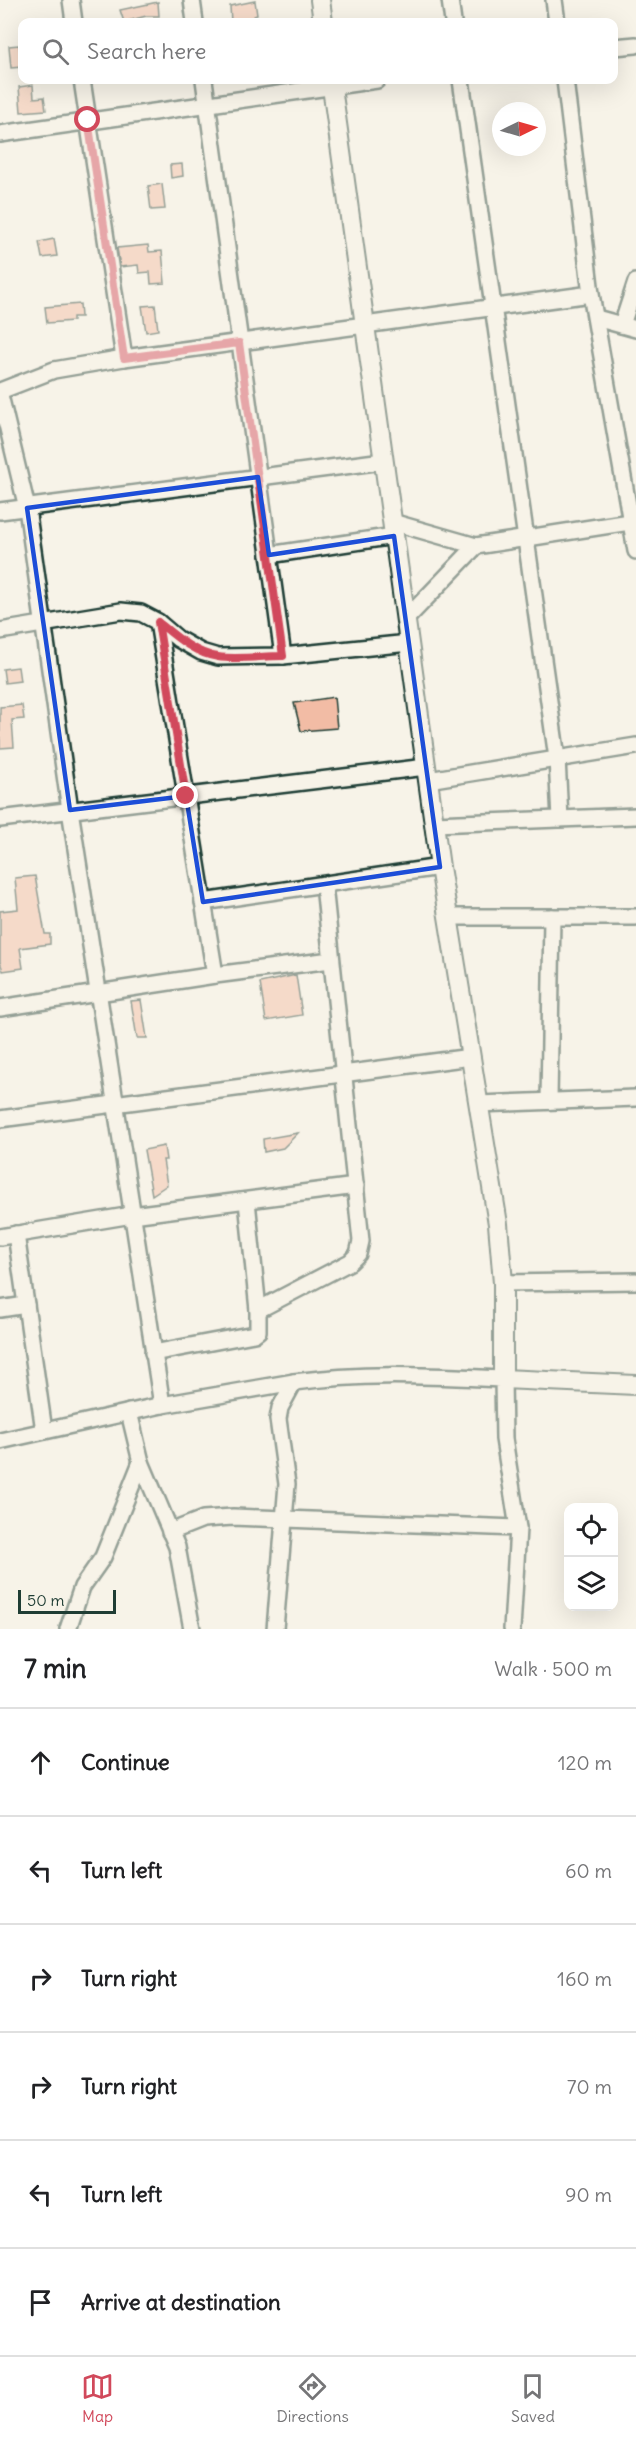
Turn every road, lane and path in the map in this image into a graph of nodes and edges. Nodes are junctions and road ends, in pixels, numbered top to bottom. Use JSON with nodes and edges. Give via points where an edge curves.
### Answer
{"nodes":[{"id":1,"x":71,"y":0,"type":"edge"},
{"id":2,"x":192,"y":0,"type":"edge"},
{"id":3,"x":320,"y":0,"type":"edge"},
{"id":4,"x":450,"y":0,"type":"edge"},
{"id":5,"x":554,"y":0,"type":"edge"},
{"id":6,"x":73,"y":18,"type":"edge"},
{"id":7,"x":194,"y":18,"type":"edge"},
{"id":8,"x":322,"y":18,"type":"edge"},
{"id":9,"x":452,"y":18,"type":"edge"},
{"id":10,"x":556,"y":18,"type":"edge"},
{"id":11,"x":636,"y":45,"type":"edge"},
{"id":12,"x":618,"y":47,"type":"edge"},
{"id":13,"x":83,"y":84,"type":"edge"},
{"id":14,"x":205,"y":84,"type":"edge"},
{"id":15,"x":325,"y":84,"type":"edge"},
{"id":16,"x":331,"y":84,"type":"edge"},
{"id":17,"x":462,"y":84,"type":"edge"},
{"id":18,"x":565,"y":84,"type":"edge"},
{"id":19,"x":208,"y":105,"type":"junction"},
{"id":20,"x":88,"y":120,"type":"junction"},
{"id":21,"x":0,"y":134,"type":"edge"},
{"id":22,"x":636,"y":282,"type":"edge"},
{"id":23,"x":591,"y":294,"type":"junction"},
{"id":24,"x":492,"y":307,"type":"junction"},
{"id":25,"x":596,"y":318,"type":"junction"},
{"id":26,"x":364,"y":325,"type":"junction"},
{"id":27,"x":629,"y":327,"type":"edge"},
{"id":28,"x":239,"y":343,"type":"junction"},
{"id":29,"x":124,"y":358,"type":"junction"},
{"id":30,"x":0,"y":393,"type":"edge"},
{"id":31,"x":383,"y":461,"type":"junction"},
{"id":32,"x":258,"y":477,"type":"junction"},
{"id":33,"x":27,"y":508,"type":"junction"},
{"id":34,"x":0,"y":511,"type":"edge"},
{"id":35,"x":634,"y":522,"type":"edge"},
{"id":36,"x":393,"y":529,"type":"junction"},
{"id":37,"x":526,"y":538,"type":"junction"},
{"id":38,"x":476,"y":546,"type":"junction"},
{"id":39,"x":636,"y":551,"type":"edge"},
{"id":40,"x":269,"y":555,"type":"junction"},
{"id":41,"x":406,"y":619,"type":"junction"},
{"id":42,"x":158,"y":622,"type":"junction"},
{"id":43,"x":42,"y":626,"type":"junction"},
{"id":44,"x":0,"y":631,"type":"edge"},
{"id":45,"x":409,"y":643,"type":"junction"},
{"id":46,"x":283,"y":656,"type":"junction"},
{"id":47,"x":636,"y":746,"type":"edge"},
{"id":48,"x":557,"y":758,"type":"junction"},
{"id":49,"x":427,"y":773,"type":"junction"},
{"id":50,"x":186,"y":796,"type":"junction"},
{"id":51,"x":70,"y":810,"type":"junction"},
{"id":52,"x":636,"y":816,"type":"edge"},
{"id":53,"x":0,"y":819,"type":"edge"},
{"id":54,"x":560,"y":819,"type":"junction"},
{"id":55,"x":434,"y":824,"type":"junction"},
{"id":56,"x":440,"y":867,"type":"junction"},
{"id":57,"x":324,"y":885,"type":"junction"},
{"id":58,"x":203,"y":902,"type":"junction"},
{"id":59,"x":636,"y":916,"type":"edge"},
{"id":60,"x":448,"y":917,"type":"junction"},
{"id":61,"x":552,"y":917,"type":"junction"},
{"id":62,"x":331,"y":960,"type":"junction"},
{"id":63,"x":215,"y":975,"type":"junction"},
{"id":64,"x":98,"y":994,"type":"junction"},
{"id":65,"x":0,"y":1008,"type":"edge"},
{"id":66,"x":471,"y":1057,"type":"junction"},
{"id":67,"x":342,"y":1073,"type":"junction"},
{"id":68,"x":636,"y":1098,"type":"edge"},
{"id":69,"x":549,"y":1101,"type":"junction"},
{"id":70,"x":114,"y":1102,"type":"junction"},
{"id":71,"x":478,"y":1104,"type":"junction"},
{"id":72,"x":0,"y":1119,"type":"edge"},
{"id":73,"x":356,"y":1186,"type":"junction"},
{"id":74,"x":247,"y":1201,"type":"junction"},
{"id":75,"x":132,"y":1215,"type":"junction"},
{"id":76,"x":16,"y":1234,"type":"junction"},
{"id":77,"x":0,"y":1237,"type":"edge"},
{"id":78,"x":636,"y":1281,"type":"edge"},
{"id":79,"x":503,"y":1283,"type":"junction"},
{"id":80,"x":26,"y":1305,"type":"junction"},
{"id":81,"x":0,"y":1309,"type":"edge"},
{"id":82,"x":258,"y":1310,"type":"junction"},
{"id":83,"x":153,"y":1353,"type":"junction"},
{"id":84,"x":503,"y":1379,"type":"junction"},
{"id":85,"x":294,"y":1382,"type":"junction"},
{"id":86,"x":636,"y":1385,"type":"edge"},
{"id":87,"x":162,"y":1405,"type":"junction"},
{"id":88,"x":129,"y":1412,"type":"junction"},
{"id":89,"x":44,"y":1431,"type":"junction"},
{"id":90,"x":0,"y":1441,"type":"edge"},
{"id":91,"x":141,"y":1462,"type":"junction"},
{"id":92,"x":285,"y":1520,"type":"junction"},
{"id":93,"x":518,"y":1528,"type":"junction"},
{"id":94,"x":170,"y":1532,"type":"junction"},
{"id":95,"x":68,"y":1629,"type":"edge"},
{"id":96,"x":192,"y":1629,"type":"edge"},
{"id":97,"x":276,"y":1629,"type":"edge"},
{"id":98,"x":512,"y":1629,"type":"edge"}],
"edges":[{"from":1,"to":6,"type":"street"},
{"from":2,"to":7,"type":"street"},
{"from":3,"to":8,"type":"street"},
{"from":4,"to":9,"type":"street"},
{"from":5,"to":10,"type":"street"},
{"from":11,"to":12,"type":"street"},
{"from":13,"to":20,"type":"street"},
{"from":14,"to":19,"type":"street"},
{"from":15,"to":19,"type":"street"},
{"from":16,"to":26,"type":"street"},
{"from":17,"to":24,"type":"street"},
{"from":18,"to":23,"type":"street"},
{"from":19,"to":20,"type":"street"},
{"from":19,"to":28,"type":"street"},
{"from":20,"to":21,"type":"street"},
{"from":20,"to":29,"type":"street"},
{"from":22,"to":27,"type":"street"},
{"from":23,"to":24,"type":"street"},
{"from":23,"to":25,"type":"street"},
{"from":24,"to":26,"type":"street"},
{"from":24,"to":37,"type":"street"},
{"from":25,"to":27,"type":"street"},
{"from":25,"to":35,"type":"street"},
{"from":26,"to":28,"type":"street"},
{"from":26,"to":31,"type":"street"},
{"from":28,"to":29,"type":"street"},
{"from":28,"to":32,"type":"street"},
{"from":29,"to":30,"type":"street","via":[[54,370]]},
{"from":30,"to":33,"type":"street"},
{"from":31,"to":32,"type":"street"},
{"from":31,"to":36,"type":"street"},
{"from":32,"to":33,"type":"street"},
{"from":32,"to":40,"type":"street"},
{"from":33,"to":34,"type":"street"},
{"from":33,"to":43,"type":"street"},
{"from":35,"to":37,"type":"street"},
{"from":35,"to":39,"type":"street"},
{"from":36,"to":38,"type":"street"},
{"from":36,"to":40,"type":"street"},
{"from":36,"to":41,"type":"street"},
{"from":37,"to":38,"type":"street"},
{"from":37,"to":48,"type":"street"},
{"from":38,"to":41,"type":"street"},
{"from":40,"to":46,"type":"street"},
{"from":41,"to":45,"type":"street"},
{"from":42,"to":43,"type":"street","via":[[141,613],[121,611]]},
{"from":42,"to":46,"type":"street","via":[[178,639],[218,657]]},
{"from":42,"to":50,"type":"street"},
{"from":43,"to":44,"type":"street"},
{"from":43,"to":51,"type":"street"},
{"from":45,"to":46,"type":"street"},
{"from":45,"to":49,"type":"street"},
{"from":47,"to":48,"type":"street"},
{"from":48,"to":49,"type":"street"},
{"from":48,"to":54,"type":"street"},
{"from":49,"to":50,"type":"street"},
{"from":49,"to":55,"type":"street"},
{"from":50,"to":51,"type":"street"},
{"from":50,"to":58,"type":"street"},
{"from":51,"to":53,"type":"street"},
{"from":51,"to":64,"type":"street"},
{"from":52,"to":54,"type":"street"},
{"from":54,"to":55,"type":"street"},
{"from":55,"to":56,"type":"street"},
{"from":56,"to":57,"type":"street"},
{"from":56,"to":60,"type":"street"},
{"from":57,"to":58,"type":"street"},
{"from":57,"to":62,"type":"street"},
{"from":58,"to":63,"type":"street"},
{"from":59,"to":61,"type":"street"},
{"from":60,"to":61,"type":"street"},
{"from":60,"to":66,"type":"street"},
{"from":61,"to":69,"type":"street"},
{"from":62,"to":63,"type":"street"},
{"from":62,"to":67,"type":"street"},
{"from":63,"to":64,"type":"street"},
{"from":64,"to":65,"type":"street"},
{"from":64,"to":70,"type":"street"},
{"from":66,"to":67,"type":"street"},
{"from":66,"to":71,"type":"street"},
{"from":67,"to":70,"type":"street"},
{"from":67,"to":73,"type":"street"},
{"from":68,"to":69,"type":"street"},
{"from":69,"to":71,"type":"street"},
{"from":70,"to":72,"type":"street"},
{"from":70,"to":75,"type":"street"},
{"from":71,"to":79,"type":"street","via":[[498,1224]]},
{"from":73,"to":74,"type":"street"},
{"from":73,"to":82,"type":"street","via":[[361,1241],[358,1254],[350,1262]]},
{"from":74,"to":75,"type":"street"},
{"from":74,"to":82,"type":"street"},
{"from":75,"to":76,"type":"street"},
{"from":75,"to":83,"type":"street"},
{"from":76,"to":77,"type":"street"},
{"from":76,"to":80,"type":"street"},
{"from":78,"to":79,"type":"street"},
{"from":79,"to":84,"type":"street"},
{"from":80,"to":81,"type":"street"},
{"from":80,"to":89,"type":"street"},
{"from":82,"to":83,"type":"street","via":[[258,1331],[254,1334]]},
{"from":83,"to":87,"type":"street"},
{"from":84,"to":85,"type":"street","via":[[388,1374]]},
{"from":84,"to":86,"type":"street"},
{"from":84,"to":93,"type":"street","via":[[504,1439]]},
{"from":85,"to":87,"type":"street"},
{"from":85,"to":92,"type":"street","via":[[278,1419],[287,1484]]},
{"from":87,"to":88,"type":"street"},
{"from":88,"to":89,"type":"street"},
{"from":88,"to":91,"type":"street"},
{"from":89,"to":90,"type":"street"},
{"from":91,"to":94,"type":"street"},
{"from":91,"to":95,"type":"street","via":[[103,1557],[82,1587]]},
{"from":92,"to":93,"type":"street"},
{"from":92,"to":94,"type":"street","via":[[216,1517]]},
{"from":92,"to":97,"type":"street"},
{"from":93,"to":98,"type":"street"},
{"from":94,"to":96,"type":"street","via":[[177,1547]]}]}
